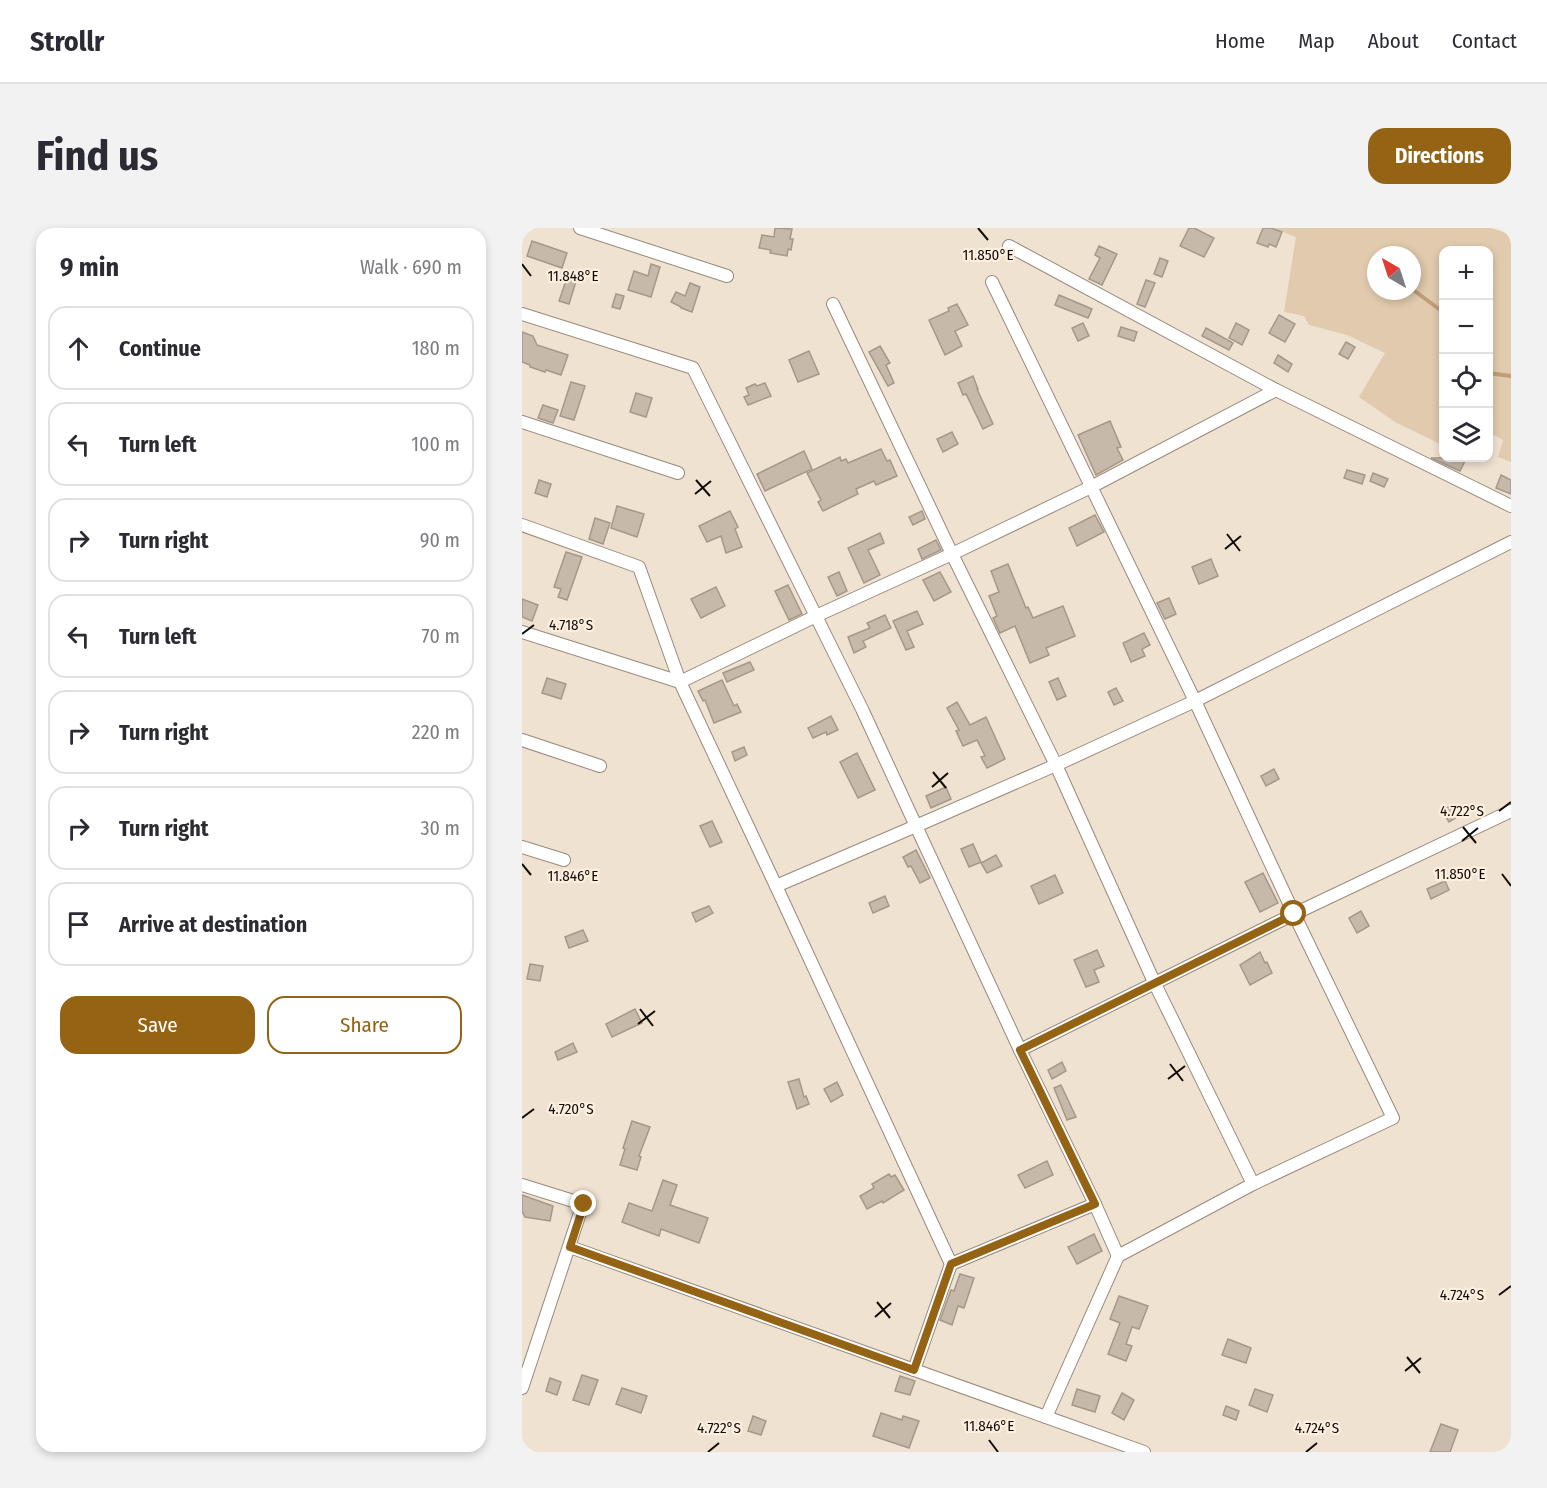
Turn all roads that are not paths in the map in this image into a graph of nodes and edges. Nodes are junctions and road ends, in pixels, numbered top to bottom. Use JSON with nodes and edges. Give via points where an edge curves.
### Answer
{"nodes":[{"id":1,"x":580,"y":228,"type":"edge"},
{"id":2,"x":1009,"y":246,"type":"dead end"},
{"id":3,"x":727,"y":276,"type":"dead end"},
{"id":4,"x":992,"y":282,"type":"dead end"},
{"id":5,"x":833,"y":304,"type":"dead end"},
{"id":6,"x":522,"y":314,"type":"edge"},
{"id":7,"x":1276,"y":390,"type":"junction"},
{"id":8,"x":522,"y":422,"type":"edge"},
{"id":9,"x":678,"y":473,"type":"dead end"},
{"id":10,"x":1091,"y":488,"type":"junction"},
{"id":11,"x":1511,"y":506,"type":"edge"},
{"id":12,"x":522,"y":525,"type":"edge"},
{"id":13,"x":1511,"y":542,"type":"edge"},
{"id":14,"x":952,"y":554,"type":"junction"},
{"id":15,"x":816,"y":616,"type":"junction"},
{"id":16,"x":522,"y":632,"type":"edge"},
{"id":17,"x":680,"y":682,"type":"junction"},
{"id":18,"x":1195,"y":701,"type":"junction"},
{"id":19,"x":522,"y":740,"type":"edge"},
{"id":20,"x":1056,"y":765,"type":"junction"},
{"id":21,"x":600,"y":766,"type":"dead end"},
{"id":22,"x":1511,"y":811,"type":"edge"},
{"id":23,"x":916,"y":826,"type":"junction"},
{"id":24,"x":522,"y":847,"type":"edge"},
{"id":25,"x":564,"y":860,"type":"dead end"},
{"id":26,"x":776,"y":886,"type":"junction"},
{"id":27,"x":1294,"y":914,"type":"junction"},
{"id":28,"x":1154,"y":982,"type":"junction"},
{"id":29,"x":1020,"y":1050,"type":"junction"},
{"id":30,"x":1253,"y":1184,"type":"junction"},
{"id":31,"x":522,"y":1185,"type":"edge"},
{"id":32,"x":1095,"y":1204,"type":"junction"},
{"id":33,"x":570,"y":1247,"type":"junction"},
{"id":34,"x":1118,"y":1256,"type":"junction"},
{"id":35,"x":951,"y":1264,"type":"junction"},
{"id":36,"x":914,"y":1370,"type":"junction"},
{"id":37,"x":522,"y":1388,"type":"edge"},
{"id":38,"x":1046,"y":1417,"type":"junction"},
{"id":39,"x":1144,"y":1452,"type":"edge"}],
"edges":[{"from":1,"to":3,"type":"street"},
{"from":2,"to":7,"type":"street"},
{"from":4,"to":10,"type":"street"},
{"from":5,"to":14,"type":"street"},
{"from":6,"to":15,"type":"street","via":[[693,368]]},
{"from":7,"to":10,"type":"street"},
{"from":7,"to":11,"type":"street"},
{"from":8,"to":9,"type":"street"},
{"from":10,"to":14,"type":"street"},
{"from":10,"to":18,"type":"street"},
{"from":12,"to":17,"type":"street","via":[[639,567]]},
{"from":13,"to":18,"type":"street"},
{"from":14,"to":15,"type":"street"},
{"from":14,"to":20,"type":"street"},
{"from":15,"to":17,"type":"street"},
{"from":15,"to":23,"type":"street"},
{"from":16,"to":17,"type":"street"},
{"from":17,"to":26,"type":"street"},
{"from":18,"to":20,"type":"street"},
{"from":18,"to":27,"type":"street"},
{"from":19,"to":21,"type":"street"},
{"from":20,"to":23,"type":"street"},
{"from":20,"to":28,"type":"street"},
{"from":22,"to":27,"type":"street"},
{"from":23,"to":26,"type":"street"},
{"from":23,"to":29,"type":"street"},
{"from":24,"to":25,"type":"street"},
{"from":26,"to":35,"type":"street"},
{"from":27,"to":28,"type":"street"},
{"from":27,"to":30,"type":"street","via":[[1393,1118]]},
{"from":28,"to":29,"type":"street"},
{"from":28,"to":30,"type":"street"},
{"from":29,"to":32,"type":"street"},
{"from":30,"to":34,"type":"street"},
{"from":31,"to":33,"type":"street","via":[[584,1204]]},
{"from":32,"to":34,"type":"street"},
{"from":32,"to":35,"type":"street"},
{"from":33,"to":36,"type":"street"},
{"from":33,"to":37,"type":"street"},
{"from":34,"to":38,"type":"street"},
{"from":35,"to":36,"type":"street"},
{"from":36,"to":38,"type":"street"},
{"from":38,"to":39,"type":"street"}]}
